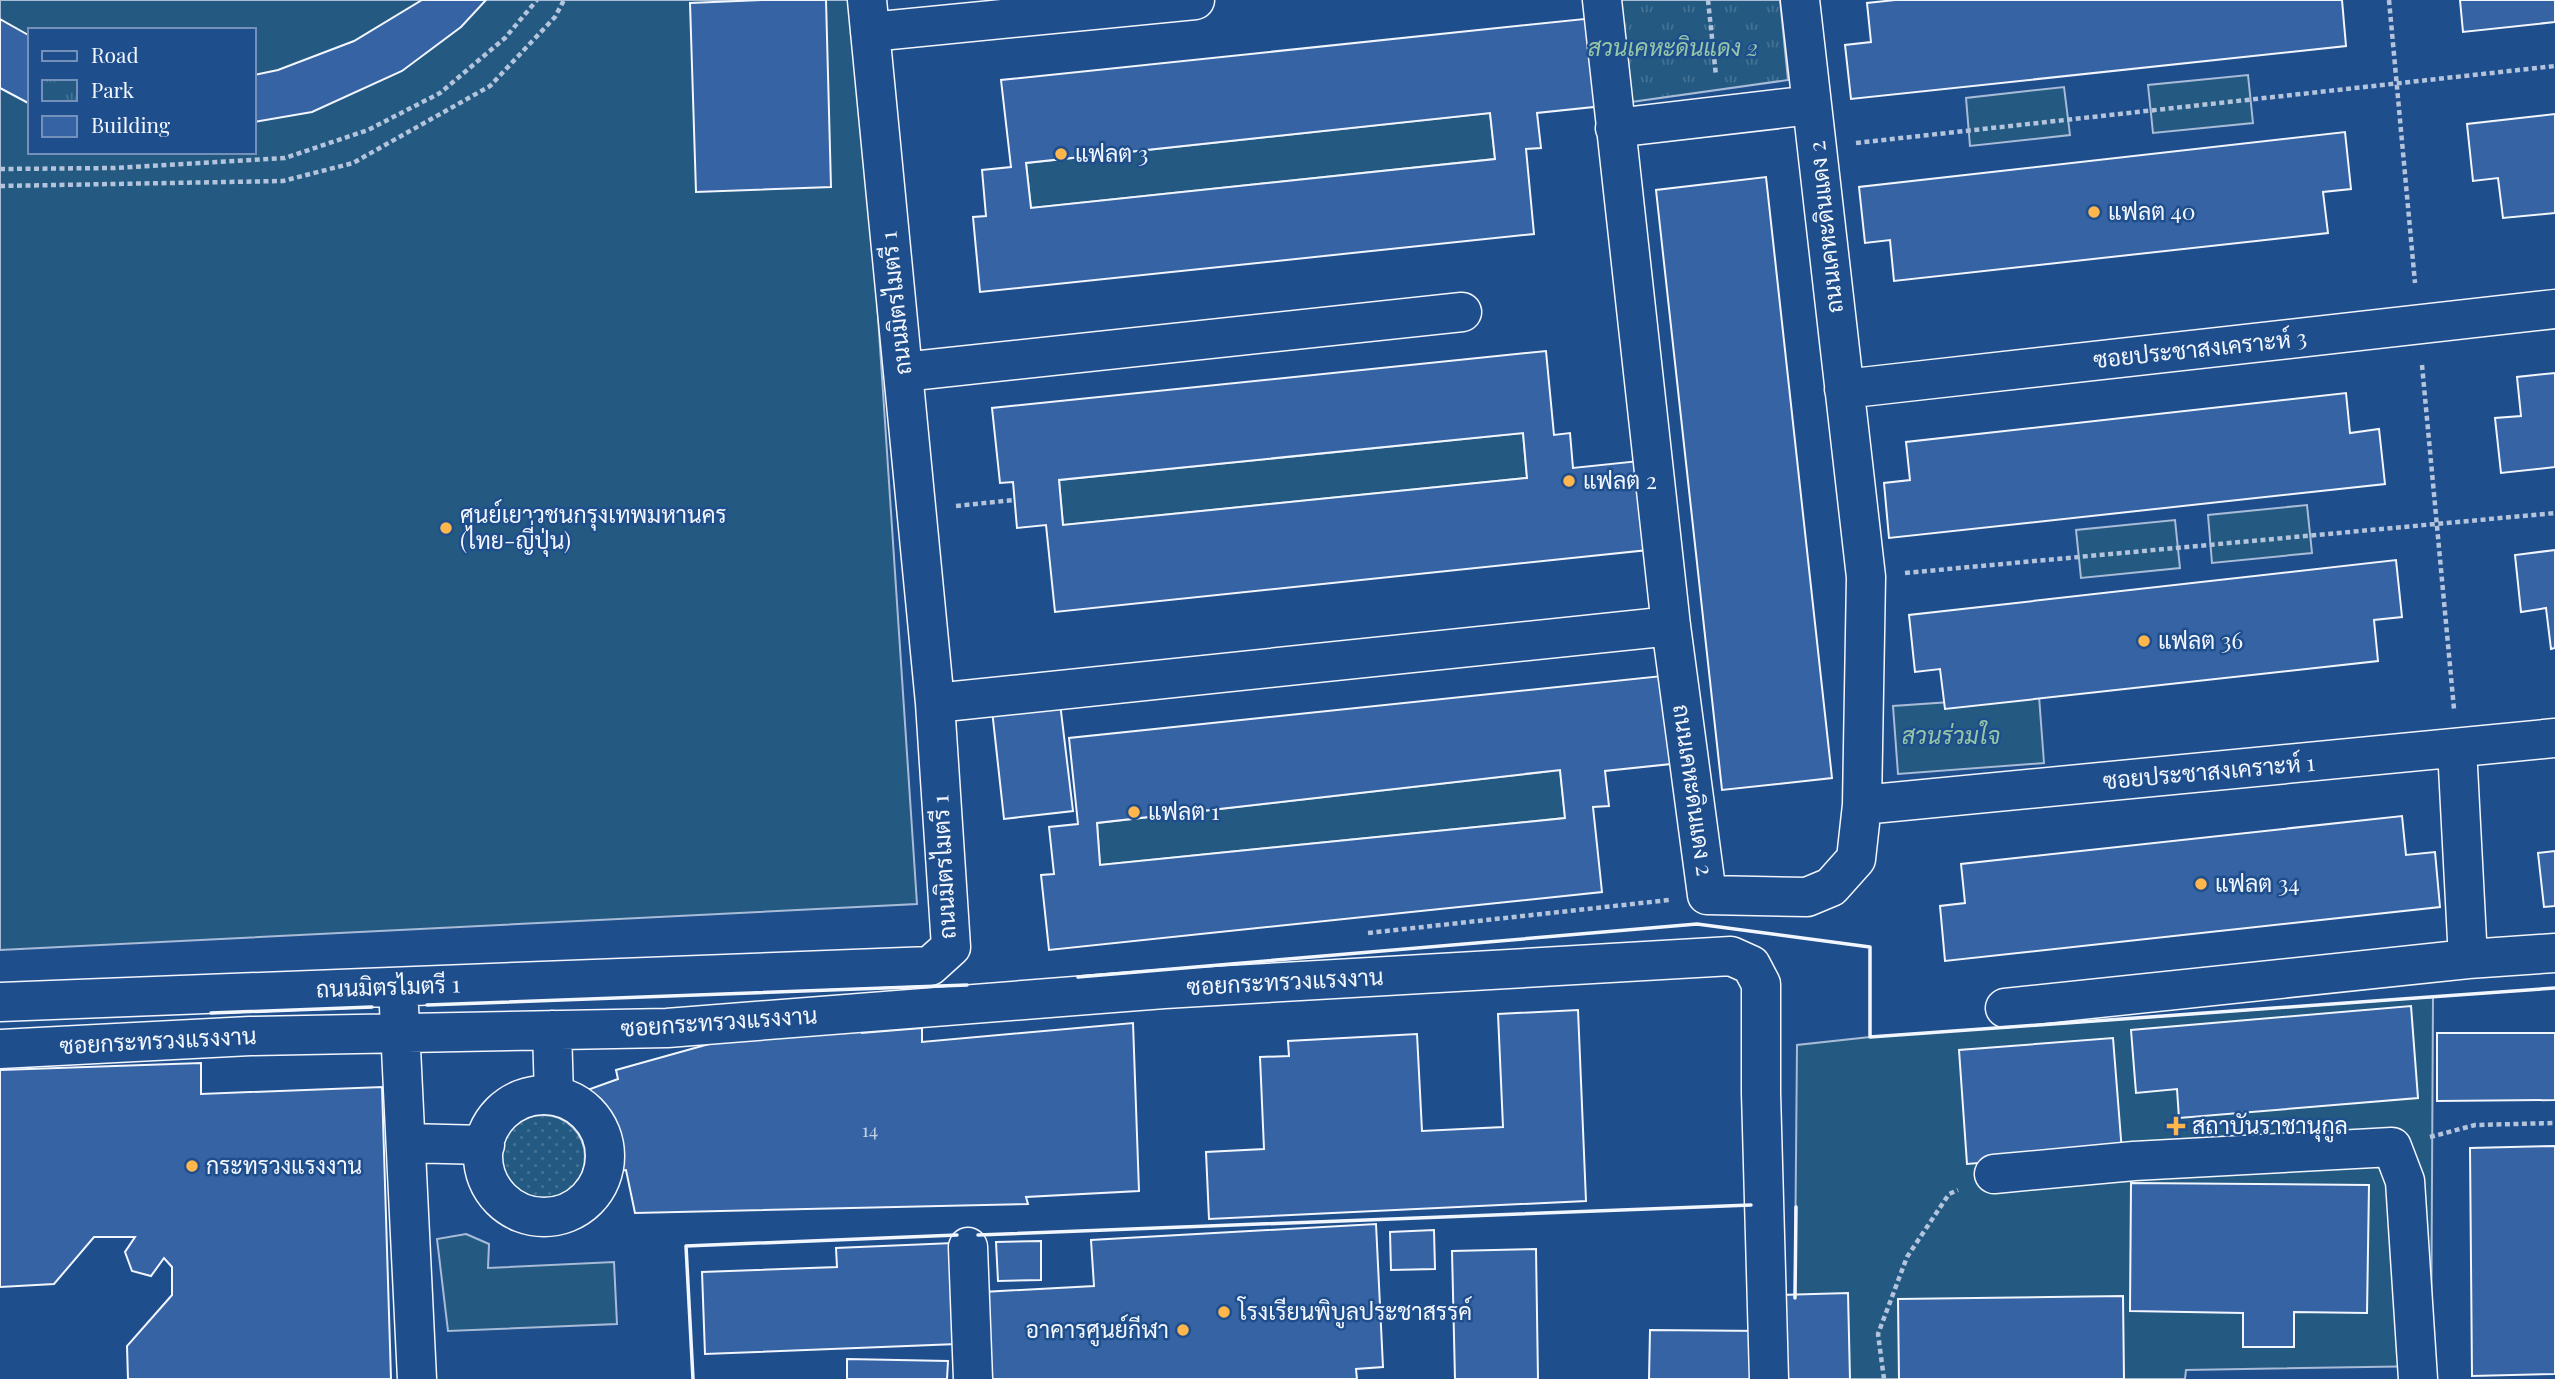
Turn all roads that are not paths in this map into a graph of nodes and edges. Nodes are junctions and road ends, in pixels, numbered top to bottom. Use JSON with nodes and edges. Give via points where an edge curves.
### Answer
{"nodes":[{"id":1,"x":1195,"y":0,"type":"edge"},
{"id":2,"x":1602,"y":0,"type":"edge"},
{"id":3,"x":1800,"y":0,"type":"edge"},
{"id":4,"x":868,"y":16,"type":"edge"},
{"id":5,"x":1812,"y":105,"type":"junction"},
{"id":6,"x":1615,"y":128,"type":"junction"},
{"id":7,"x":2555,"y":309,"type":"edge"},
{"id":8,"x":1462,"y":312,"type":"dead end"},
{"id":9,"x":903,"y":372,"type":"junction"},
{"id":10,"x":1844,"y":389,"type":"junction"},
{"id":11,"x":1671,"y":626,"type":"junction"},
{"id":12,"x":935,"y":703,"type":"junction"},
{"id":13,"x":2555,"y":738,"type":"edge"},
{"id":14,"x":2457,"y":748,"type":"junction"},
{"id":15,"x":1863,"y":805,"type":"junction"},
{"id":16,"x":2555,"y":953,"type":"edge"},
{"id":17,"x":2468,"y":959,"type":"junction"},
{"id":18,"x":398,"y":987,"type":"junction"},
{"id":19,"x":0,"y":1002,"type":"edge"},
{"id":20,"x":2005,"y":1008,"type":"dead end"},
{"id":21,"x":552,"y":1030,"type":"junction"},
{"id":22,"x":400,"y":1033,"type":"junction"},
{"id":23,"x":0,"y":1049,"type":"edge"},
{"id":24,"x":554,"y":1096,"type":"junction"},
{"id":25,"x":406,"y":1143,"type":"junction"},
{"id":26,"x":485,"y":1145,"type":"junction"},
{"id":27,"x":1994,"y":1174,"type":"road end"},
{"id":28,"x":968,"y":1247,"type":"dead end"},
{"id":29,"x":417,"y":1379,"type":"edge"},
{"id":30,"x":973,"y":1379,"type":"edge"},
{"id":31,"x":1769,"y":1379,"type":"edge"},
{"id":32,"x":2418,"y":1379,"type":"edge"}],
"edges":[{"from":1,"to":4,"type":"street"},
{"from":2,"to":6,"type":"street","name":"ถนนเคหะดินแดง 2"},
{"from":3,"to":5,"type":"street","name":"ถนนเคหะดินแดง 2"},
{"from":4,"to":9,"type":"street","name":"ถนนมิตรไมตรี 1"},
{"from":5,"to":6,"type":"street"},
{"from":5,"to":10,"type":"street","name":"ถนนเคหะดินแดง 2"},
{"from":6,"to":11,"type":"street","name":"ถนนเคหะดินแดง 2"},
{"from":7,"to":10,"type":"street","name":"ซอยประชาสงเคราะห์ 3"},
{"from":8,"to":9,"type":"street"},
{"from":9,"to":12,"type":"street","name":"ถนนมิตรไมตรี 1"},
{"from":10,"to":15,"type":"street","name":"ถนนเคหะดินแดง 2","via":[[1866,577]]},
{"from":11,"to":12,"type":"street"},
{"from":11,"to":15,"type":"street","name":"ถนนเคหะดินแดง 2","via":[[1707,895],[1807,897],[1831,887],[1856,859]]},
{"from":12,"to":18,"type":"street","name":"ถนนมิตรไมตรี 1","via":[[951,947],[930,966]]},
{"from":13,"to":14,"type":"street","name":"ซอยประชาสงเคราะห์ 1"},
{"from":14,"to":15,"type":"street","name":"ซอยประชาสงเคราะห์ 1"},
{"from":14,"to":17,"type":"street"},
{"from":16,"to":17,"type":"street"},
{"from":17,"to":20,"type":"street"},
{"from":18,"to":19,"type":"street","name":"ถนนมิตรไมตรี 1"},
{"from":18,"to":22,"type":"street"},
{"from":21,"to":22,"type":"street","name":"ซอยกระทรวงแรงงาน"},
{"from":21,"to":24,"type":"street"},
{"from":21,"to":31,"type":"street","name":"ซอยกระทรวงแรงงาน","via":[[667,1028],[1164,989],[1731,956],[1751,965],[1761,984]]},
{"from":22,"to":23,"type":"street","name":"ซอยกระทรวงแรงงาน"},
{"from":22,"to":25,"type":"street"},
{"from":24,"to":26,"type":"street","via":[[533,1096],[515,1103],[499,1116]]},
{"from":24,"to":26,"type":"street","via":[[573,1102],[600,1131],[604,1171],[583,1205],[545,1217],[525,1215],[507,1205],[485,1172]]},
{"from":25,"to":26,"type":"street"},
{"from":25,"to":29,"type":"street"},
{"from":27,"to":32,"type":"street","via":[[2392,1147],[2405,1181]]},
{"from":28,"to":30,"type":"street"}]}
